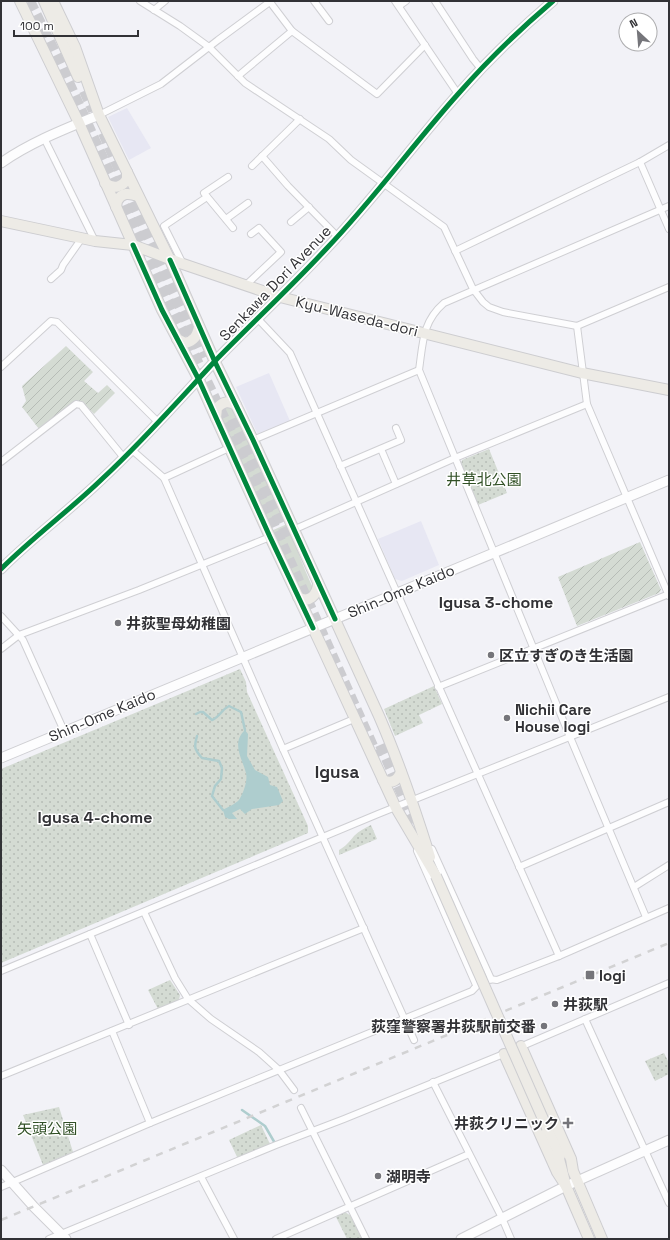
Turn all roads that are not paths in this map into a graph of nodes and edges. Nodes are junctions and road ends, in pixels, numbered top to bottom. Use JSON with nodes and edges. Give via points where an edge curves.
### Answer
{"nodes":[{"id":1,"x":20,"y":1,"type":"edge"},
{"id":2,"x":44,"y":1,"type":"edge"},
{"id":3,"x":53,"y":1,"type":"edge"},
{"id":4,"x":140,"y":1,"type":"edge"},
{"id":5,"x":166,"y":1,"type":"edge"},
{"id":6,"x":271,"y":1,"type":"edge"},
{"id":7,"x":314,"y":1,"type":"edge"},
{"id":8,"x":406,"y":1,"type":"edge"},
{"id":9,"x":435,"y":1,"type":"edge"},
{"id":10,"x":553,"y":1,"type":"edge"},
{"id":11,"x":397,"y":4,"type":"edge"},
{"id":12,"x":154,"y":10,"type":"junction"},
{"id":13,"x":329,"y":21,"type":"dead end"},
{"id":14,"x":292,"y":31,"type":"junction"},
{"id":15,"x":425,"y":45,"type":"junction"},
{"id":16,"x":209,"y":47,"type":"junction"},
{"id":17,"x":481,"y":69,"type":"junction"},
{"id":18,"x":238,"y":76,"type":"junction"},
{"id":19,"x":84,"y":91,"type":"tunnel mouth"},
{"id":20,"x":458,"y":94,"type":"junction"},
{"id":21,"x":99,"y":115,"type":"junction"},
{"id":22,"x":300,"y":119,"type":"junction"},
{"id":23,"x":79,"y":123,"type":"junction"},
{"id":24,"x":44,"y":138,"type":"junction"},
{"id":25,"x":669,"y":146,"type":"edge"},
{"id":26,"x":262,"y":156,"type":"junction"},
{"id":27,"x":640,"y":162,"type":"junction"},
{"id":28,"x":1,"y":163,"type":"edge"},
{"id":29,"x":252,"y":166,"type":"dead end"},
{"id":30,"x":126,"y":172,"type":"junction"},
{"id":31,"x":228,"y":177,"type":"dead end"},
{"id":32,"x":105,"y":182,"type":"junction"},
{"id":33,"x":383,"y":183,"type":"junction"},
{"id":34,"x":138,"y":196,"type":"junction"},
{"id":35,"x":207,"y":196,"type":"junction"},
{"id":36,"x":248,"y":203,"type":"dead end"},
{"id":37,"x":669,"y":206,"type":"edge"},
{"id":38,"x":116,"y":207,"type":"junction"},
{"id":39,"x":309,"y":207,"type":"junction"},
{"id":40,"x":661,"y":210,"type":"junction"},
{"id":41,"x":226,"y":219,"type":"junction"},
{"id":42,"x":1,"y":222,"type":"edge"},
{"id":43,"x":291,"y":222,"type":"dead end"},
{"id":44,"x":233,"y":228,"type":"dead end"},
{"id":45,"x":669,"y":229,"type":"edge"},
{"id":46,"x":252,"y":234,"type":"dead end"},
{"id":47,"x":338,"y":237,"type":"junction"},
{"id":48,"x":82,"y":238,"type":"junction"},
{"id":49,"x":95,"y":241,"type":"junction"},
{"id":50,"x":133,"y":246,"type":"junction"},
{"id":51,"x":455,"y":251,"type":"junction"},
{"id":52,"x":170,"y":260,"type":"junction"},
{"id":53,"x":184,"y":264,"type":"junction"},
{"id":54,"x":51,"y":279,"type":"dead end"},
{"id":55,"x":246,"y":285,"type":"junction"},
{"id":56,"x":669,"y":287,"type":"edge"},
{"id":57,"x":473,"y":289,"type":"junction"},
{"id":58,"x":280,"y":297,"type":"junction"},
{"id":59,"x":258,"y":319,"type":"junction"},
{"id":60,"x":576,"y":326,"type":"junction"},
{"id":61,"x":200,"y":327,"type":"junction"},
{"id":62,"x":424,"y":333,"type":"junction"},
{"id":63,"x":178,"y":339,"type":"junction"},
{"id":64,"x":214,"y":362,"type":"junction"},
{"id":65,"x":1,"y":367,"type":"edge"},
{"id":66,"x":419,"y":370,"type":"junction"},
{"id":67,"x":582,"y":373,"type":"junction"},
{"id":68,"x":199,"y":380,"type":"junction"},
{"id":69,"x":669,"y":390,"type":"edge"},
{"id":70,"x":587,"y":404,"type":"junction"},
{"id":71,"x":236,"y":405,"type":"junction"},
{"id":72,"x":317,"y":413,"type":"junction"},
{"id":73,"x":216,"y":418,"type":"junction"},
{"id":74,"x":158,"y":422,"type":"junction"},
{"id":75,"x":396,"y":428,"type":"dead end"},
{"id":76,"x":253,"y":440,"type":"junction"},
{"id":77,"x":229,"y":448,"type":"junction"},
{"id":78,"x":381,"y":449,"type":"junction"},
{"id":79,"x":132,"y":450,"type":"junction"},
{"id":80,"x":124,"y":458,"type":"junction"},
{"id":81,"x":455,"y":458,"type":"junction"},
{"id":82,"x":1,"y":462,"type":"edge"},
{"id":83,"x":340,"y":466,"type":"junction"},
{"id":84,"x":164,"y":478,"type":"junction"},
{"id":85,"x":669,"y":480,"type":"edge"},
{"id":86,"x":396,"y":484,"type":"junction"},
{"id":87,"x":627,"y":497,"type":"junction"},
{"id":88,"x":356,"y":502,"type":"junction"},
{"id":89,"x":293,"y":530,"type":"junction"},
{"id":90,"x":270,"y":537,"type":"junction"},
{"id":91,"x":494,"y":552,"type":"junction"},
{"id":92,"x":202,"y":565,"type":"junction"},
{"id":93,"x":1,"y":569,"type":"edge"},
{"id":94,"x":318,"y":584,"type":"junction"},
{"id":95,"x":396,"y":593,"type":"junction"},
{"id":96,"x":669,"y":595,"type":"edge"},
{"id":97,"x":298,"y":597,"type":"junction"},
{"id":98,"x":1,"y":616,"type":"edge"},
{"id":99,"x":335,"y":619,"type":"junction"},
{"id":100,"x":313,"y":628,"type":"junction"},
{"id":101,"x":19,"y":635,"type":"junction"},
{"id":102,"x":533,"y":648,"type":"junction"},
{"id":103,"x":1,"y":650,"type":"edge"},
{"id":104,"x":243,"y":656,"type":"junction"},
{"id":105,"x":438,"y":687,"type":"junction"},
{"id":106,"x":669,"y":698,"type":"edge"},
{"id":107,"x":354,"y":719,"type":"junction"},
{"id":108,"x":64,"y":731,"type":"junction"},
{"id":109,"x":570,"y":737,"type":"junction"},
{"id":110,"x":283,"y":749,"type":"junction"},
{"id":111,"x":1,"y":758,"type":"edge"},
{"id":112,"x":401,"y":772,"type":"junction"},
{"id":113,"x":478,"y":774,"type":"junction"},
{"id":114,"x":383,"y":780,"type":"junction"},
{"id":115,"x":412,"y":801,"type":"junction"},
{"id":116,"x":669,"y":802,"type":"edge"},
{"id":117,"x":396,"y":808,"type":"junction"},
{"id":118,"x":416,"y":814,"type":"junction"},
{"id":119,"x":403,"y":820,"type":"junction"},
{"id":120,"x":608,"y":829,"type":"junction"},
{"id":121,"x":323,"y":837,"type":"junction"},
{"id":122,"x":669,"y":865,"type":"edge"},
{"id":123,"x":519,"y":867,"type":"junction"},
{"id":124,"x":436,"y":876,"type":"junction"},
{"id":125,"x":634,"y":887,"type":"junction"},
{"id":126,"x":669,"y":908,"type":"edge"},
{"id":127,"x":144,"y":912,"type":"junction"},
{"id":128,"x":646,"y":917,"type":"junction"},
{"id":129,"x":364,"y":928,"type":"junction"},
{"id":130,"x":90,"y":934,"type":"junction"},
{"id":131,"x":559,"y":956,"type":"junction"},
{"id":132,"x":1,"y":971,"type":"edge"},
{"id":133,"x":491,"y":979,"type":"junction"},
{"id":134,"x":669,"y":983,"type":"edge"},
{"id":135,"x":476,"y":985,"type":"junction"},
{"id":136,"x":188,"y":1000,"type":"junction"},
{"id":137,"x":405,"y":1019,"type":"junction"},
{"id":138,"x":585,"y":1019,"type":"junction"},
{"id":139,"x":129,"y":1025,"type":"junction"},
{"id":140,"x":112,"y":1031,"type":"junction"},
{"id":141,"x":414,"y":1040,"type":"dead end"},
{"id":142,"x":522,"y":1046,"type":"junction"},
{"id":143,"x":504,"y":1054,"type":"junction"},
{"id":144,"x":279,"y":1070,"type":"junction"},
{"id":145,"x":1,"y":1076,"type":"edge"},
{"id":146,"x":433,"y":1082,"type":"junction"},
{"id":147,"x":294,"y":1090,"type":"dead end"},
{"id":148,"x":301,"y":1108,"type":"dead end"},
{"id":149,"x":150,"y":1123,"type":"junction"},
{"id":150,"x":313,"y":1131,"type":"junction"},
{"id":151,"x":669,"y":1140,"type":"edge"},
{"id":152,"x":646,"y":1150,"type":"junction"},
{"id":153,"x":557,"y":1151,"type":"junction"},
{"id":154,"x":469,"y":1154,"type":"junction"},
{"id":155,"x":1,"y":1170,"type":"edge"},
{"id":156,"x":201,"y":1177,"type":"junction"},
{"id":157,"x":577,"y":1181,"type":"junction"},
{"id":158,"x":13,"y":1182,"type":"junction"},
{"id":159,"x":566,"y":1186,"type":"junction"},
{"id":160,"x":1,"y":1187,"type":"edge"},
{"id":161,"x":669,"y":1203,"type":"edge"},
{"id":162,"x":351,"y":1207,"type":"junction"},
{"id":163,"x":502,"y":1218,"type":"junction"},
{"id":164,"x":64,"y":1236,"type":"edge"},
{"id":165,"x":49,"y":1239,"type":"edge"},
{"id":166,"x":234,"y":1239,"type":"edge"},
{"id":167,"x":276,"y":1239,"type":"edge"},
{"id":168,"x":366,"y":1239,"type":"edge"},
{"id":169,"x":461,"y":1239,"type":"edge"},
{"id":170,"x":511,"y":1239,"type":"edge"},
{"id":171,"x":589,"y":1239,"type":"edge"},
{"id":172,"x":602,"y":1239,"type":"edge"}],
"edges":[{"from":1,"to":23,"type":"main road"},
{"from":2,"to":19,"type":"main road"},
{"from":3,"to":21,"type":"main road"},
{"from":4,"to":12,"type":"street"},
{"from":5,"to":12,"type":"street"},
{"from":6,"to":14,"type":"street"},
{"from":6,"to":16,"type":"street"},
{"from":7,"to":13,"type":"street"},
{"from":8,"to":11,"type":"street"},
{"from":9,"to":17,"type":"street"},
{"from":10,"to":17,"type":"main road","name":"Senkawa Dori Avenue"},
{"from":11,"to":15,"type":"street"},
{"from":12,"to":16,"type":"street"},
{"from":14,"to":15,"type":"street","via":[[377,94]]},
{"from":14,"to":18,"type":"street"},
{"from":15,"to":20,"type":"street"},
{"from":16,"to":18,"type":"street"},
{"from":16,"to":21,"type":"street","via":[[161,84]]},
{"from":17,"to":20,"type":"main road","name":"Senkawa Dori Avenue"},
{"from":18,"to":22,"type":"street"},
{"from":20,"to":33,"type":"main road","name":"Senkawa Dori Avenue"},
{"from":21,"to":23,"type":"main road"},
{"from":21,"to":30,"type":"main road"},
{"from":22,"to":26,"type":"street"},
{"from":22,"to":33,"type":"street","via":[[330,139],[352,160]]},
{"from":23,"to":24,"type":"main road"},
{"from":23,"to":32,"type":"main road"},
{"from":24,"to":28,"type":"main road"},
{"from":24,"to":49,"type":"street"},
{"from":25,"to":27,"type":"street"},
{"from":26,"to":29,"type":"street"},
{"from":26,"to":39,"type":"street"},
{"from":27,"to":40,"type":"street"},
{"from":27,"to":51,"type":"street"},
{"from":30,"to":32,"type":"main road","via":[[127,179],[122,185],[114,187]]},
{"from":30,"to":34,"type":"main road"},
{"from":31,"to":35,"type":"street","via":[[204,193]]},
{"from":32,"to":38,"type":"main road"},
{"from":33,"to":47,"type":"main road","name":"Senkawa Dori Avenue"},
{"from":33,"to":51,"type":"street","via":[[444,227]]},
{"from":34,"to":38,"type":"main road","via":[[124,194],[117,201]]},
{"from":34,"to":52,"type":"main road"},
{"from":35,"to":41,"type":"street"},
{"from":35,"to":53,"type":"street","via":[[164,226]]},
{"from":36,"to":41,"type":"street"},
{"from":37,"to":40,"type":"street"},
{"from":38,"to":50,"type":"main road"},
{"from":39,"to":43,"type":"street"},
{"from":39,"to":47,"type":"street"},
{"from":40,"to":45,"type":"street"},
{"from":40,"to":57,"type":"street"},
{"from":41,"to":44,"type":"street"},
{"from":42,"to":48,"type":"main road","name":"Kyu-Waseda-dori"},
{"from":46,"to":55,"type":"street","via":[[259,228],[282,252]]},
{"from":47,"to":58,"type":"main road","name":"Senkawa Dori Avenue"},
{"from":48,"to":49,"type":"main road","name":"Kyu-Waseda-dori"},
{"from":48,"to":54,"type":"street","via":[[61,270]]},
{"from":49,"to":50,"type":"main road","name":"Kyu-Waseda-dori"},
{"from":50,"to":52,"type":"main road","name":"Kyu-Waseda-dori"},
{"from":50,"to":63,"type":"main road"},
{"from":51,"to":57,"type":"street"},
{"from":52,"to":53,"type":"main road","name":"Kyu-Waseda-dori"},
{"from":52,"to":61,"type":"main road"},
{"from":53,"to":55,"type":"main road","name":"Kyu-Waseda-dori"},
{"from":55,"to":58,"type":"main road","name":"Kyu-Waseda-dori"},
{"from":56,"to":60,"type":"street"},
{"from":57,"to":60,"type":"street","via":[[489,307]]},
{"from":57,"to":62,"type":"street","via":[[436,309]]},
{"from":58,"to":59,"type":"main road","name":"Senkawa Dori Avenue"},
{"from":58,"to":62,"type":"main road","name":"Kyu-Waseda-dori"},
{"from":59,"to":64,"type":"main road","name":"Senkawa Dori Avenue"},
{"from":59,"to":72,"type":"street","via":[[290,353]]},
{"from":60,"to":67,"type":"street"},
{"from":61,"to":63,"type":"main road","via":[[198,335],[193,340],[185,343]]},
{"from":61,"to":64,"type":"main road"},
{"from":62,"to":66,"type":"street"},
{"from":62,"to":67,"type":"main road","name":"Kyu-Waseda-dori"},
{"from":63,"to":68,"type":"main road"},
{"from":64,"to":68,"type":"main road","name":"Senkawa Dori Avenue"},
{"from":64,"to":71,"type":"main road"},
{"from":65,"to":74,"type":"street","via":[[51,321],[57,322]]},
{"from":66,"to":72,"type":"street"},
{"from":66,"to":81,"type":"street"},
{"from":67,"to":69,"type":"main road","name":"Kyu-Waseda-dori"},
{"from":67,"to":70,"type":"street"},
{"from":68,"to":73,"type":"main road"},
{"from":68,"to":74,"type":"main road","name":"Senkawa Dori Avenue"},
{"from":70,"to":81,"type":"street"},
{"from":70,"to":87,"type":"street"},
{"from":71,"to":73,"type":"main road","via":[[223,403],[217,408]]},
{"from":71,"to":76,"type":"main road"},
{"from":72,"to":76,"type":"street"},
{"from":72,"to":83,"type":"street"},
{"from":73,"to":77,"type":"main road"},
{"from":74,"to":79,"type":"main road","name":"Senkawa Dori Avenue"},
{"from":75,"to":78,"type":"street","via":[[401,440]]},
{"from":76,"to":89,"type":"main road"},
{"from":77,"to":84,"type":"street"},
{"from":77,"to":90,"type":"main road"},
{"from":78,"to":83,"type":"street"},
{"from":78,"to":86,"type":"street"},
{"from":79,"to":80,"type":"main road","name":"Senkawa Dori Avenue"},
{"from":79,"to":84,"type":"street"},
{"from":80,"to":82,"type":"street","via":[[81,404],[76,404]]},
{"from":80,"to":93,"type":"main road","name":"Senkawa Dori Avenue"},
{"from":81,"to":86,"type":"street"},
{"from":81,"to":91,"type":"street"},
{"from":83,"to":88,"type":"street"},
{"from":84,"to":92,"type":"street"},
{"from":85,"to":87,"type":"main road","name":"Shin-Ome Kaido"},
{"from":86,"to":88,"type":"street"},
{"from":87,"to":91,"type":"main road","name":"Shin-Ome Kaido"},
{"from":87,"to":96,"type":"street"},
{"from":88,"to":89,"type":"street"},
{"from":88,"to":95,"type":"street"},
{"from":89,"to":94,"type":"main road"},
{"from":90,"to":92,"type":"street"},
{"from":90,"to":97,"type":"main road"},
{"from":91,"to":95,"type":"main road","name":"Shin-Ome Kaido"},
{"from":91,"to":102,"type":"street"},
{"from":92,"to":101,"type":"street"},
{"from":92,"to":104,"type":"street"},
{"from":94,"to":97,"type":"main road","via":[[318,590],[311,597]]},
{"from":94,"to":99,"type":"main road"},
{"from":95,"to":99,"type":"main road","name":"Shin-Ome Kaido"},
{"from":95,"to":105,"type":"street"},
{"from":96,"to":102,"type":"street"},
{"from":97,"to":100,"type":"main road"},
{"from":98,"to":101,"type":"street"},
{"from":99,"to":100,"type":"main road","name":"Shin-Ome Kaido"},
{"from":99,"to":112,"type":"main road"},
{"from":100,"to":104,"type":"main road","name":"Shin-Ome Kaido"},
{"from":100,"to":107,"type":"main road"},
{"from":101,"to":103,"type":"street"},
{"from":101,"to":108,"type":"street"},
{"from":102,"to":105,"type":"street"},
{"from":102,"to":109,"type":"street"},
{"from":104,"to":108,"type":"main road","name":"Shin-Ome Kaido"},
{"from":104,"to":110,"type":"street"},
{"from":105,"to":113,"type":"street"},
{"from":106,"to":109,"type":"street"},
{"from":107,"to":110,"type":"street"},
{"from":107,"to":114,"type":"main road"},
{"from":108,"to":111,"type":"main road","name":"Shin-Ome Kaido"},
{"from":109,"to":113,"type":"street"},
{"from":109,"to":120,"type":"street"},
{"from":110,"to":121,"type":"street"},
{"from":112,"to":114,"type":"main road","via":[[394,782]]},
{"from":112,"to":115,"type":"main road"},
{"from":113,"to":115,"type":"street"},
{"from":113,"to":123,"type":"street"},
{"from":114,"to":117,"type":"main road"},
{"from":115,"to":117,"type":"street"},
{"from":115,"to":118,"type":"main road"},
{"from":116,"to":120,"type":"street"},
{"from":117,"to":119,"type":"main road"},
{"from":117,"to":121,"type":"street"},
{"from":118,"to":124,"type":"main road"},
{"from":118,"to":133,"type":"street"},
{"from":119,"to":124,"type":"main road"},
{"from":119,"to":135,"type":"street"},
{"from":120,"to":123,"type":"street"},
{"from":120,"to":125,"type":"street"},
{"from":121,"to":127,"type":"street"},
{"from":121,"to":129,"type":"street"},
{"from":122,"to":125,"type":"street"},
{"from":123,"to":131,"type":"street"},
{"from":124,"to":153,"type":"main road","bridge":true},
{"from":125,"to":128,"type":"street"},
{"from":126,"to":128,"type":"street"},
{"from":127,"to":130,"type":"street"},
{"from":127,"to":136,"type":"street"},
{"from":128,"to":131,"type":"street"},
{"from":129,"to":136,"type":"street"},
{"from":129,"to":137,"type":"street"},
{"from":130,"to":132,"type":"street"},
{"from":130,"to":139,"type":"street"},
{"from":131,"to":133,"type":"street","via":[[497,980]]},
{"from":133,"to":135,"type":"street"},
{"from":134,"to":138,"type":"street"},
{"from":135,"to":137,"type":"street","via":[[472,991]]},
{"from":136,"to":139,"type":"street"},
{"from":136,"to":144,"type":"street","via":[[260,1052]]},
{"from":137,"to":141,"type":"street"},
{"from":137,"to":144,"type":"street"},
{"from":138,"to":142,"type":"street"},
{"from":138,"to":152,"type":"street"},
{"from":139,"to":140,"type":"street"},
{"from":140,"to":145,"type":"street"},
{"from":140,"to":149,"type":"street"},
{"from":142,"to":143,"type":"street"},
{"from":142,"to":157,"type":"main road","via":[[571,1159]]},
{"from":143,"to":146,"type":"street"},
{"from":143,"to":159,"type":"main road","via":[[557,1172]]},
{"from":144,"to":147,"type":"street"},
{"from":144,"to":149,"type":"street"},
{"from":146,"to":150,"type":"street"},
{"from":146,"to":154,"type":"street"},
{"from":148,"to":150,"type":"street"},
{"from":149,"to":158,"type":"street"},
{"from":150,"to":156,"type":"street"},
{"from":150,"to":162,"type":"street"},
{"from":151,"to":152,"type":"main road"},
{"from":152,"to":157,"type":"main road"},
{"from":152,"to":161,"type":"street"},
{"from":153,"to":157,"type":"main road"},
{"from":153,"to":159,"type":"main road"},
{"from":154,"to":162,"type":"street"},
{"from":154,"to":163,"type":"street"},
{"from":155,"to":158,"type":"main road"},
{"from":156,"to":164,"type":"street"},
{"from":156,"to":166,"type":"street"},
{"from":157,"to":159,"type":"main road"},
{"from":157,"to":172,"type":"main road"},
{"from":158,"to":160,"type":"street"},
{"from":158,"to":164,"type":"main road"},
{"from":159,"to":163,"type":"main road"},
{"from":159,"to":171,"type":"main road"},
{"from":162,"to":167,"type":"street"},
{"from":162,"to":168,"type":"street"},
{"from":163,"to":169,"type":"main road"},
{"from":163,"to":170,"type":"street"},
{"from":164,"to":165,"type":"street"}]}
